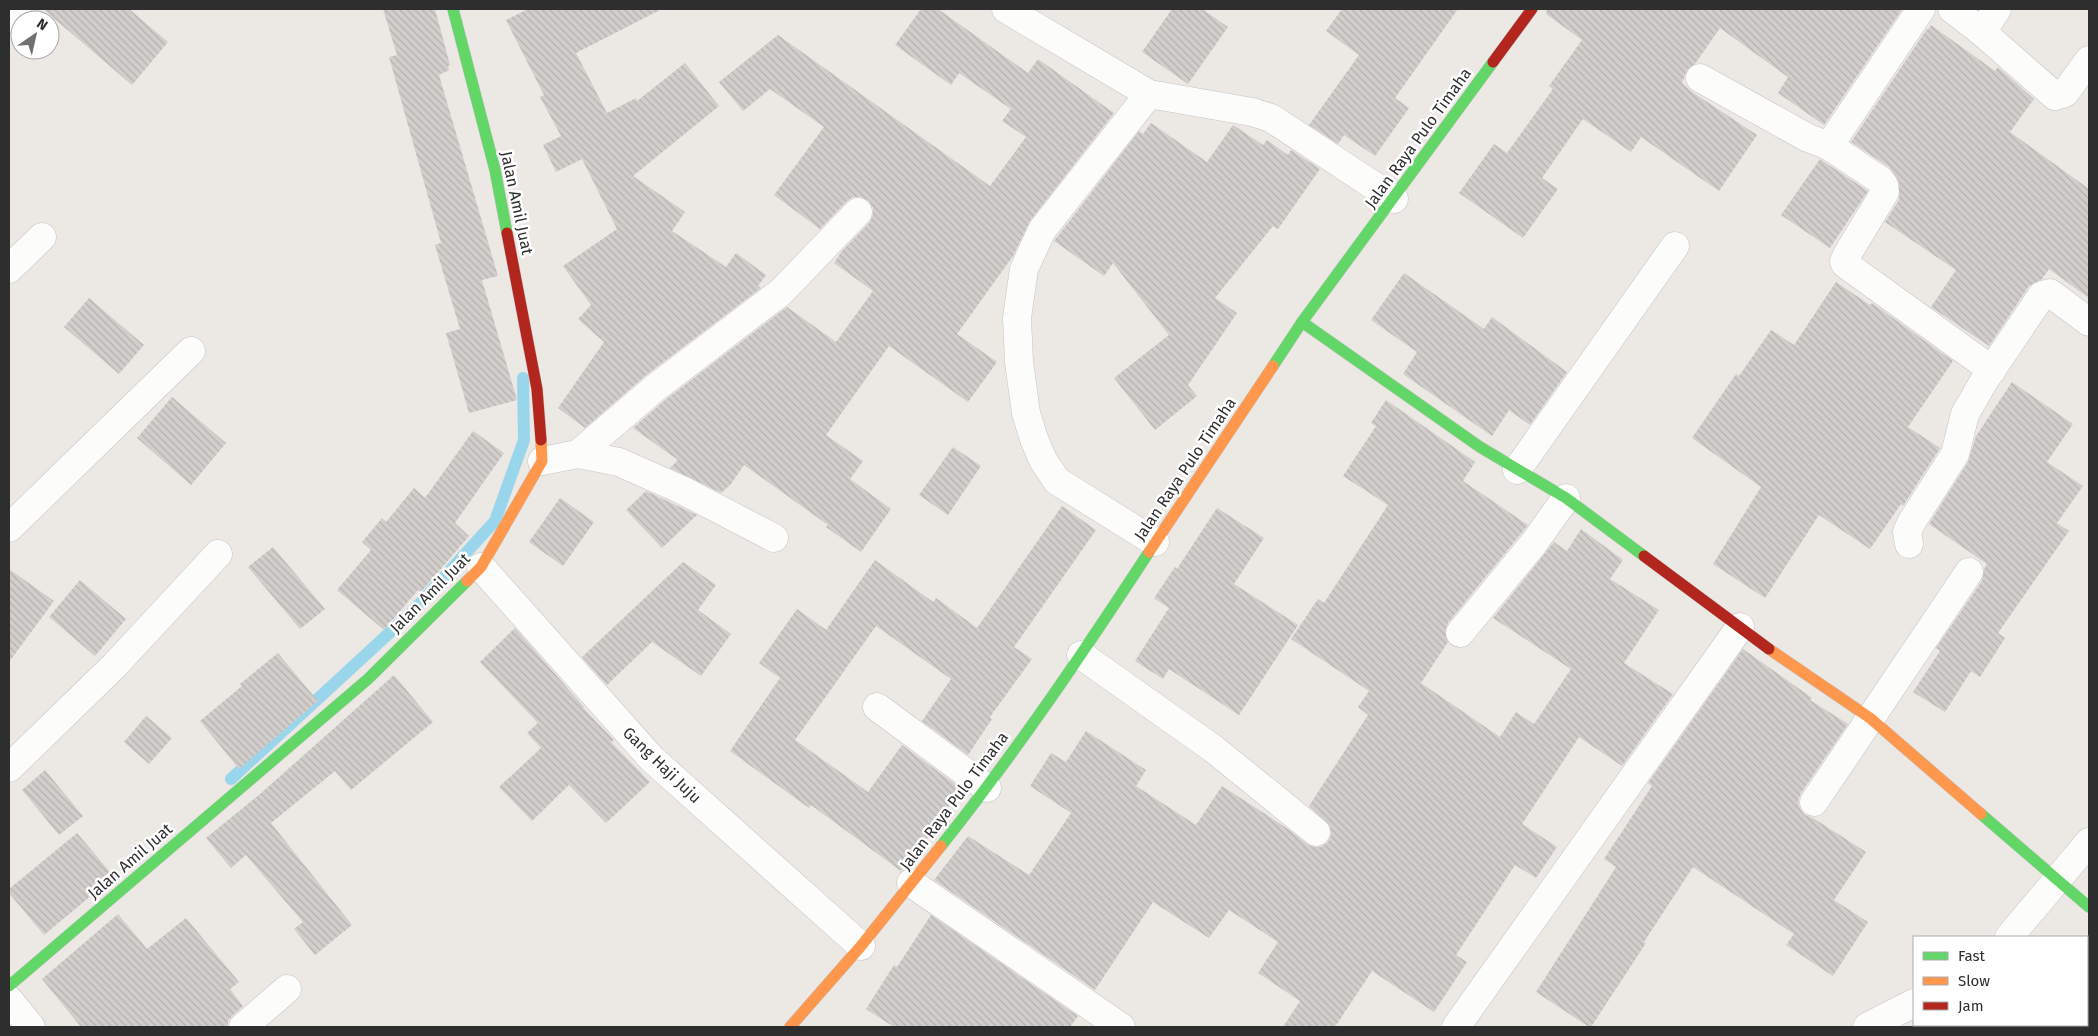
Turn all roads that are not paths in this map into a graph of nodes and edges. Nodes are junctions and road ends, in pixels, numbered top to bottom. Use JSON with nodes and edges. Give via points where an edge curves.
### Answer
{"nodes":[{"id":1,"x":17,"y":9,"type":"edge"},
{"id":2,"x":453,"y":9,"type":"edge"},
{"id":3,"x":1006,"y":9,"type":"edge"},
{"id":4,"x":1532,"y":9,"type":"edge"},
{"id":5,"x":1921,"y":9,"type":"edge"},
{"id":6,"x":1952,"y":9,"type":"edge"},
{"id":7,"x":1997,"y":9,"type":"edge"},
{"id":8,"x":9,"y":18,"type":"edge"},
{"id":9,"x":1982,"y":32,"type":"junction"},
{"id":10,"x":2089,"y":60,"type":"edge"},
{"id":11,"x":1700,"y":78,"type":"dead end"},
{"id":12,"x":1149,"y":94,"type":"junction"},
{"id":13,"x":1830,"y":146,"type":"junction"},
{"id":14,"x":1394,"y":199,"type":"junction"},
{"id":15,"x":858,"y":212,"type":"dead end"},
{"id":16,"x":42,"y":237,"type":"dead end"},
{"id":17,"x":1675,"y":246,"type":"dead end"},
{"id":18,"x":9,"y":269,"type":"edge"},
{"id":19,"x":1302,"y":322,"type":"junction"},
{"id":20,"x":2089,"y":322,"type":"edge"},
{"id":21,"x":191,"y":350,"type":"dead end"},
{"id":22,"x":1992,"y":370,"type":"junction"},
{"id":23,"x":578,"y":454,"type":"junction"},
{"id":24,"x":542,"y":460,"type":"junction"},
{"id":25,"x":1517,"y":470,"type":"junction"},
{"id":26,"x":1566,"y":498,"type":"junction"},
{"id":27,"x":9,"y":528,"type":"edge"},
{"id":28,"x":774,"y":538,"type":"dead end"},
{"id":29,"x":1155,"y":542,"type":"junction"},
{"id":30,"x":1909,"y":544,"type":"dead end"},
{"id":31,"x":218,"y":554,"type":"dead end"},
{"id":32,"x":481,"y":567,"type":"junction"},
{"id":33,"x":1968,"y":572,"type":"dead end"},
{"id":34,"x":1740,"y":628,"type":"junction"},
{"id":35,"x":1460,"y":632,"type":"dead end"},
{"id":36,"x":1081,"y":655,"type":"junction"},
{"id":37,"x":877,"y":707,"type":"dead end"},
{"id":38,"x":1870,"y":718,"type":"junction"},
{"id":39,"x":9,"y":768,"type":"edge"},
{"id":40,"x":987,"y":788,"type":"junction"},
{"id":41,"x":1814,"y":802,"type":"dead end"},
{"id":42,"x":1316,"y":832,"type":"dead end"},
{"id":43,"x":2089,"y":842,"type":"edge"},
{"id":44,"x":2058,"y":880,"type":"junction"},
{"id":45,"x":911,"y":883,"type":"junction"},
{"id":46,"x":2089,"y":907,"type":"edge"},
{"id":47,"x":2010,"y":936,"type":"edge"},
{"id":48,"x":861,"y":946,"type":"junction"},
{"id":49,"x":9,"y":986,"type":"edge"},
{"id":50,"x":287,"y":989,"type":"dead end"},
{"id":51,"x":9,"y":1000,"type":"edge"},
{"id":52,"x":1913,"y":1004,"type":"edge"},
{"id":53,"x":31,"y":1027,"type":"edge"},
{"id":54,"x":243,"y":1027,"type":"edge"},
{"id":55,"x":790,"y":1027,"type":"edge"},
{"id":56,"x":1121,"y":1027,"type":"edge"},
{"id":57,"x":1456,"y":1027,"type":"edge"},
{"id":58,"x":1867,"y":1027,"type":"edge"}],
"edges":[{"from":1,"to":8,"type":"street"},
{"from":2,"to":24,"type":"street","name":"Jalan Amil Juat","via":[[497,179],[537,389]]},
{"from":3,"to":12,"type":"street"},
{"from":4,"to":14,"type":"street","name":"Jalan Raya Pulo Timaha"},
{"from":5,"to":13,"type":"street"},
{"from":6,"to":9,"type":"street"},
{"from":7,"to":9,"type":"street"},
{"from":9,"to":10,"type":"street","via":[[2055,96],[2065,93]]},
{"from":11,"to":13,"type":"street","via":[[1808,138]]},
{"from":12,"to":14,"type":"street","via":[[1270,118]]},
{"from":12,"to":29,"type":"street","via":[[1042,230],[1024,269],[1017,318],[1026,413],[1044,460],[1057,481]]},
{"from":13,"to":22,"type":"street","via":[[1880,180],[1886,192],[1848,253],[1845,264]]},
{"from":14,"to":19,"type":"street","name":"Jalan Raya Pulo Timaha"},
{"from":15,"to":23,"type":"street","via":[[781,292],[655,388]]},
{"from":16,"to":18,"type":"street"},
{"from":17,"to":25,"type":"street"},
{"from":19,"to":25,"type":"street"},
{"from":19,"to":29,"type":"street","name":"Jalan Raya Pulo Timaha"},
{"from":20,"to":22,"type":"street","via":[[2050,293],[2044,293]]},
{"from":21,"to":27,"type":"street"},
{"from":22,"to":30,"type":"street","via":[[1964,414],[1955,454],[1910,523],[1907,532]]},
{"from":23,"to":24,"type":"street"},
{"from":23,"to":28,"type":"street","via":[[619,462],[646,473]]},
{"from":24,"to":32,"type":"street","name":"Jalan Amil Juat"},
{"from":25,"to":26,"type":"street"},
{"from":26,"to":34,"type":"street"},
{"from":26,"to":35,"type":"street","via":[[1534,543]]},
{"from":29,"to":36,"type":"street","name":"Jalan Raya Pulo Timaha"},
{"from":31,"to":39,"type":"street","via":[[114,666]]},
{"from":32,"to":48,"type":"street","name":"Gang Haji Juju","via":[[652,759]]},
{"from":32,"to":49,"type":"street","name":"Jalan Amil Juat","via":[[368,679]]},
{"from":33,"to":38,"type":"street"},
{"from":34,"to":38,"type":"street"},
{"from":34,"to":57,"type":"street"},
{"from":36,"to":40,"type":"street","name":"Jalan Raya Pulo Timaha"},
{"from":36,"to":42,"type":"street","via":[[1215,750]]},
{"from":37,"to":40,"type":"street"},
{"from":38,"to":41,"type":"street"},
{"from":38,"to":44,"type":"street"},
{"from":40,"to":45,"type":"street","name":"Jalan Raya Pulo Timaha"},
{"from":43,"to":44,"type":"street"},
{"from":44,"to":46,"type":"street"},
{"from":44,"to":47,"type":"street"},
{"from":45,"to":48,"type":"street","name":"Jalan Raya Pulo Timaha"},
{"from":45,"to":56,"type":"street"},
{"from":48,"to":55,"type":"street","name":"Jalan Raya Pulo Timaha"},
{"from":50,"to":54,"type":"street"},
{"from":51,"to":53,"type":"street"},
{"from":52,"to":58,"type":"street"}]}
